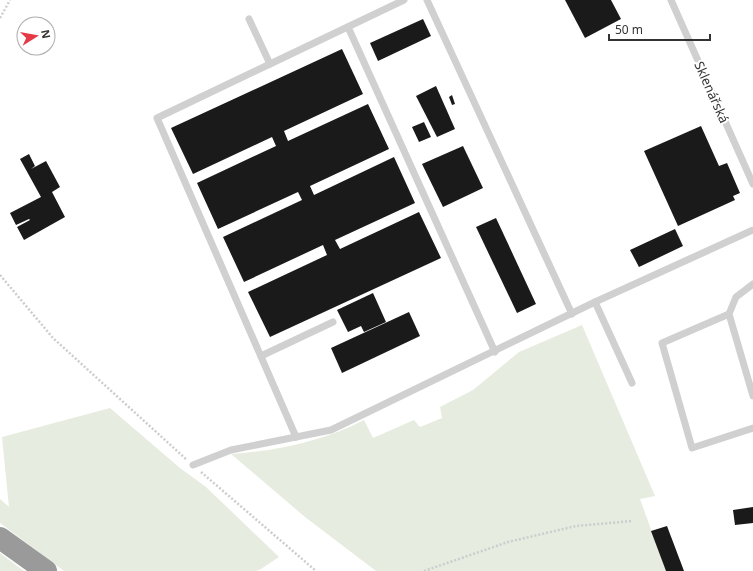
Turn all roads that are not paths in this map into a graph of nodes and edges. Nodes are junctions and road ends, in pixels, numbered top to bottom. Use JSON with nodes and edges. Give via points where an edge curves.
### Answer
{"nodes":[{"id":1,"x":404,"y":0,"type":"edge"},
{"id":2,"x":427,"y":0,"type":"edge"},
{"id":3,"x":671,"y":0,"type":"edge"},
{"id":4,"x":391,"y":3,"type":"edge"},
{"id":5,"x":249,"y":19,"type":"dead end"},
{"id":6,"x":348,"y":27,"type":"junction"},
{"id":7,"x":270,"y":64,"type":"junction"},
{"id":8,"x":753,"y":184,"type":"edge"},
{"id":9,"x":753,"y":230,"type":"edge"},
{"id":10,"x":753,"y":284,"type":"edge"},
{"id":11,"x":595,"y":302,"type":"junction"},
{"id":12,"x":572,"y":314,"type":"junction"},
{"id":13,"x":729,"y":314,"type":"junction"},
{"id":14,"x":334,"y":322,"type":"dead end"},
{"id":15,"x":495,"y":352,"type":"junction"},
{"id":16,"x":261,"y":356,"type":"junction"},
{"id":17,"x":632,"y":383,"type":"dead end"},
{"id":18,"x":753,"y":396,"type":"edge"},
{"id":19,"x":753,"y":428,"type":"edge"},
{"id":20,"x":296,"y":437,"type":"junction"},
{"id":21,"x":193,"y":465,"type":"road end"},
{"id":22,"x":0,"y":538,"type":"edge"},
{"id":23,"x":46,"y":571,"type":"edge"}],
"edges":[{"from":1,"to":4,"type":"lane"},
{"from":2,"to":12,"type":"lane"},
{"from":3,"to":8,"type":"lane","name":"Sklenářská"},
{"from":4,"to":6,"type":"lane"},
{"from":5,"to":7,"type":"lane"},
{"from":6,"to":7,"type":"lane"},
{"from":6,"to":15,"type":"lane"},
{"from":7,"to":16,"type":"lane","via":[[157,118]]},
{"from":9,"to":11,"type":"lane"},
{"from":10,"to":13,"type":"lane","via":[[736,297]]},
{"from":11,"to":12,"type":"lane"},
{"from":11,"to":17,"type":"lane"},
{"from":12,"to":15,"type":"lane"},
{"from":13,"to":18,"type":"lane"},
{"from":13,"to":19,"type":"lane","via":[[662,343],[692,448]]},
{"from":14,"to":16,"type":"lane"},
{"from":15,"to":20,"type":"lane","via":[[331,430]]},
{"from":16,"to":20,"type":"lane"},
{"from":20,"to":21,"type":"lane","via":[[231,450]]},
{"from":22,"to":23,"type":"highway"}]}
